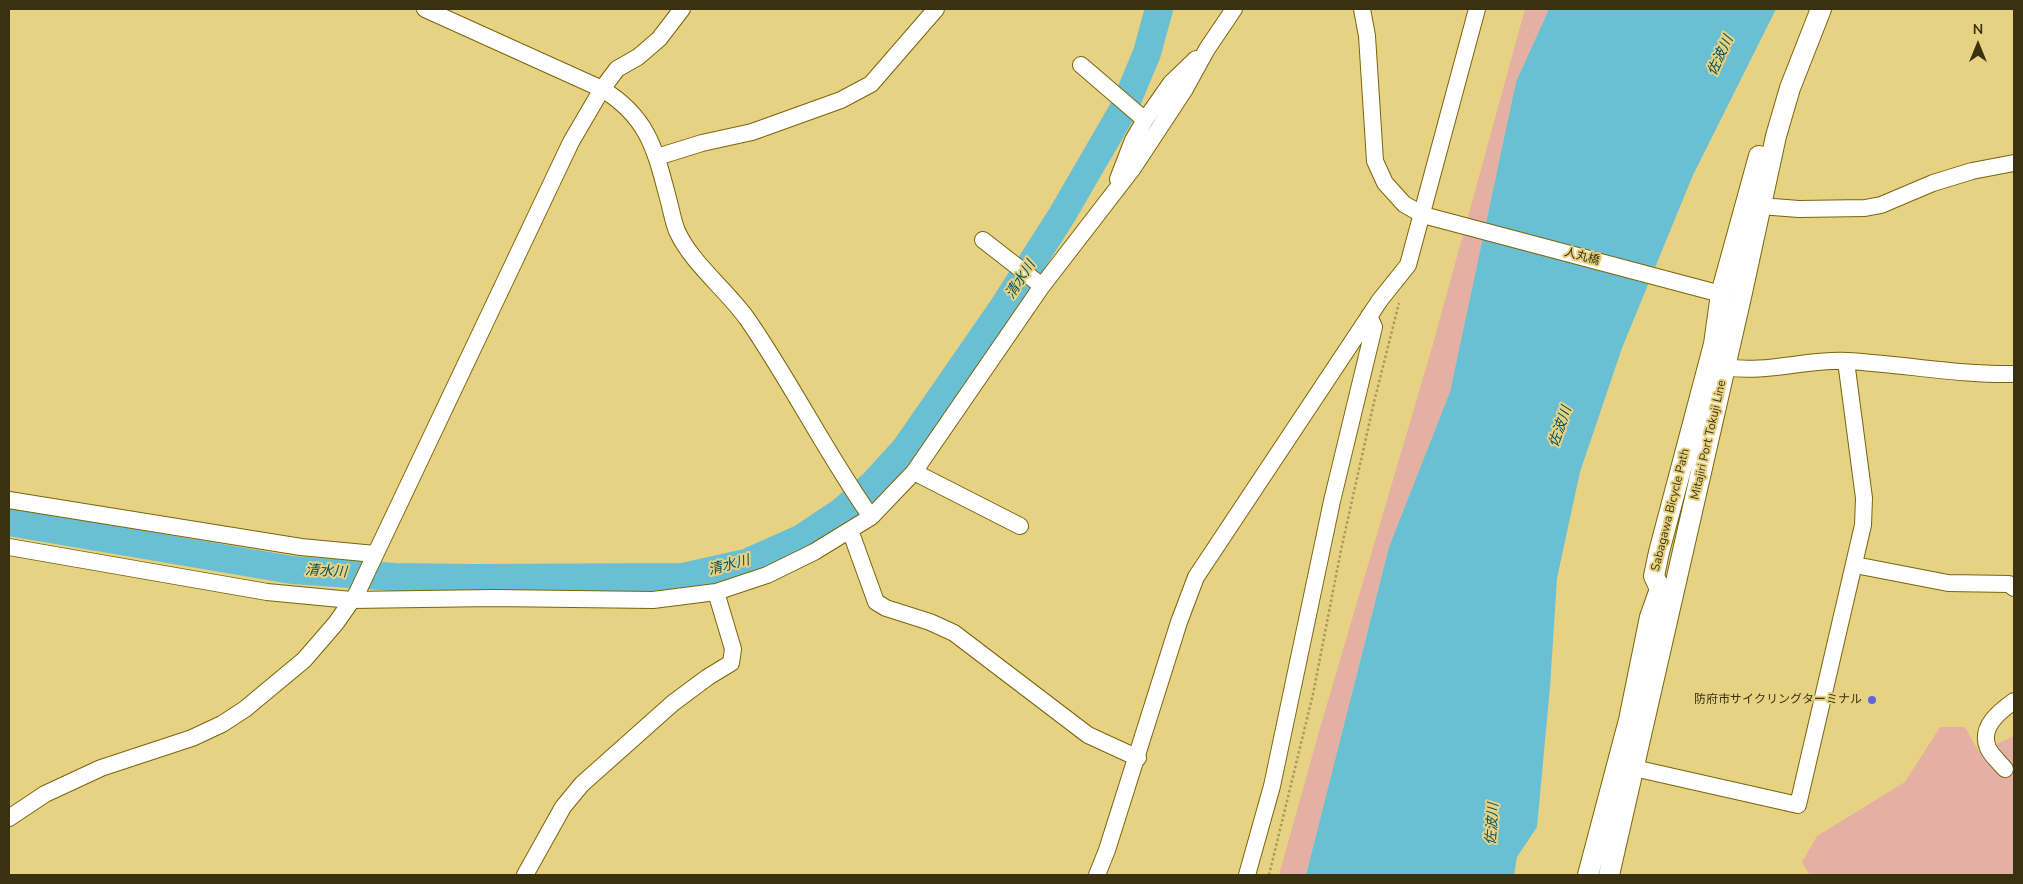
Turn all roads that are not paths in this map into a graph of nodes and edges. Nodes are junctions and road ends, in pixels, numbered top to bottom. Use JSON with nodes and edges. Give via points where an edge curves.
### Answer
{"nodes":[{"id":1,"x":425,"y":9,"type":"edge"},
{"id":2,"x":682,"y":9,"type":"edge"},
{"id":3,"x":936,"y":9,"type":"edge"},
{"id":4,"x":1234,"y":9,"type":"edge"},
{"id":5,"x":1362,"y":9,"type":"edge"},
{"id":6,"x":1477,"y":9,"type":"edge"},
{"id":7,"x":1821,"y":9,"type":"edge"},
{"id":8,"x":1207,"y":49,"type":"junction"},
{"id":9,"x":1081,"y":65,"type":"dead end"},
{"id":10,"x":602,"y":89,"type":"junction"},
{"id":11,"x":1145,"y":120,"type":"junction"},
{"id":12,"x":1769,"y":140,"type":"junction"},
{"id":13,"x":657,"y":158,"type":"junction"},
{"id":14,"x":2014,"y":162,"type":"edge"},
{"id":15,"x":1113,"y":194,"type":"junction"},
{"id":16,"x":1760,"y":206,"type":"junction"},
{"id":17,"x":1422,"y":215,"type":"junction"},
{"id":18,"x":983,"y":240,"type":"dead end"},
{"id":19,"x":1042,"y":286,"type":"junction"},
{"id":20,"x":1715,"y":292,"type":"junction"},
{"id":21,"x":1369,"y":316,"type":"junction"},
{"id":22,"x":1846,"y":361,"type":"junction"},
{"id":23,"x":1725,"y":367,"type":"junction"},
{"id":24,"x":2014,"y":374,"type":"edge"},
{"id":25,"x":914,"y":472,"type":"junction"},
{"id":26,"x":9,"y":500,"type":"edge"},
{"id":27,"x":869,"y":513,"type":"junction"},
{"id":28,"x":1020,"y":526,"type":"dead end"},
{"id":29,"x":850,"y":530,"type":"junction"},
{"id":30,"x":9,"y":547,"type":"edge"},
{"id":31,"x":373,"y":558,"type":"junction"},
{"id":32,"x":1855,"y":565,"type":"junction"},
{"id":33,"x":2014,"y":588,"type":"edge"},
{"id":34,"x":1667,"y":591,"type":"junction"},
{"id":35,"x":716,"y":592,"type":"junction"},
{"id":36,"x":354,"y":597,"type":"junction"},
{"id":37,"x":2014,"y":701,"type":"edge"},
{"id":38,"x":1138,"y":758,"type":"junction"},
{"id":39,"x":1634,"y":768,"type":"junction"},
{"id":40,"x":2005,"y":769,"type":"dead end"},
{"id":41,"x":9,"y":818,"type":"edge"},
{"id":42,"x":525,"y":875,"type":"edge"},
{"id":43,"x":1097,"y":875,"type":"edge"},
{"id":44,"x":1247,"y":875,"type":"edge"},
{"id":45,"x":1588,"y":875,"type":"edge"},
{"id":46,"x":1609,"y":875,"type":"edge"}],
"edges":[{"from":1,"to":10,"type":"street"},
{"from":2,"to":10,"type":"street","via":[[659,38],[638,57],[617,69]]},
{"from":3,"to":13,"type":"street","via":[[871,84],[841,100],[752,132],[702,143]]},
{"from":4,"to":8,"type":"street"},
{"from":5,"to":17,"type":"street","name":"人丸橋","via":[[1367,36],[1375,161],[1385,184],[1404,204]]},
{"from":6,"to":17,"type":"street"},
{"from":7,"to":12,"type":"main road","name":"Mitajiri Port Tokuji Line"},
{"from":8,"to":11,"type":"street","via":[[1171,82]]},
{"from":8,"to":15,"type":"street","via":[[1185,89]]},
{"from":9,"to":11,"type":"street"},
{"from":10,"to":13,"type":"street","via":[[632,112]]},
{"from":10,"to":31,"type":"street","via":[[571,142]]},
{"from":11,"to":15,"type":"street","via":[[1133,140]]},
{"from":12,"to":16,"type":"main road","name":"Mitajiri Port Tokuji Line"},
{"from":12,"to":20,"type":"main road","name":"Sabagawa Bicycle Path","via":[[1750,184]]},
{"from":13,"to":27,"type":"street","via":[[677,231],[690,252],[739,308],[764,344]]},
{"from":14,"to":16,"type":"street","via":[[1948,179],[1865,208]]},
{"from":15,"to":19,"type":"street"},
{"from":16,"to":23,"type":"main road","name":"Mitajiri Port Tokuji Line"},
{"from":17,"to":20,"type":"street","name":"人丸橋"},
{"from":17,"to":21,"type":"street","via":[[1408,265]]},
{"from":18,"to":19,"type":"street"},
{"from":19,"to":25,"type":"street"},
{"from":20,"to":34,"type":"main road","name":"Sabagawa Bicycle Path","via":[[1714,344],[1654,576]]},
{"from":21,"to":38,"type":"street","via":[[1196,577]]},
{"from":21,"to":44,"type":"street","via":[[1374,327],[1332,501],[1272,786]]},
{"from":22,"to":23,"type":"street","via":[[1742,370]]},
{"from":22,"to":24,"type":"street","via":[[1941,371]]},
{"from":22,"to":32,"type":"street","via":[[1864,498],[1863,525]]},
{"from":23,"to":34,"type":"main road","name":"Mitajiri Port Tokuji Line"},
{"from":25,"to":27,"type":"street"},
{"from":25,"to":28,"type":"street"},
{"from":26,"to":31,"type":"street"},
{"from":27,"to":29,"type":"street"},
{"from":29,"to":35,"type":"street","via":[[767,575]]},
{"from":29,"to":38,"type":"street","via":[[876,602],[954,632],[1088,736]]},
{"from":30,"to":36,"type":"street","via":[[267,592]]},
{"from":31,"to":36,"type":"street"},
{"from":32,"to":33,"type":"street","via":[[1948,583],[2009,584]]},
{"from":32,"to":39,"type":"street","via":[[1798,806]]},
{"from":34,"to":39,"type":"main road","name":"Mitajiri Port Tokuji Line"},
{"from":34,"to":45,"type":"main road","name":"Sabagawa Bicycle Path","via":[[1650,617],[1629,720]]},
{"from":35,"to":36,"type":"street","via":[[653,600]]},
{"from":35,"to":42,"type":"street","via":[[733,649],[731,663],[673,704],[582,784],[563,807]]},
{"from":36,"to":41,"type":"street","via":[[304,660],[222,724],[192,738],[101,768],[45,794]]},
{"from":37,"to":40,"type":"street","via":[[1988,726],[1985,738],[1988,749]]},
{"from":38,"to":43,"type":"street"},
{"from":39,"to":46,"type":"main road","name":"Mitajiri Port Tokuji Line"}]}
